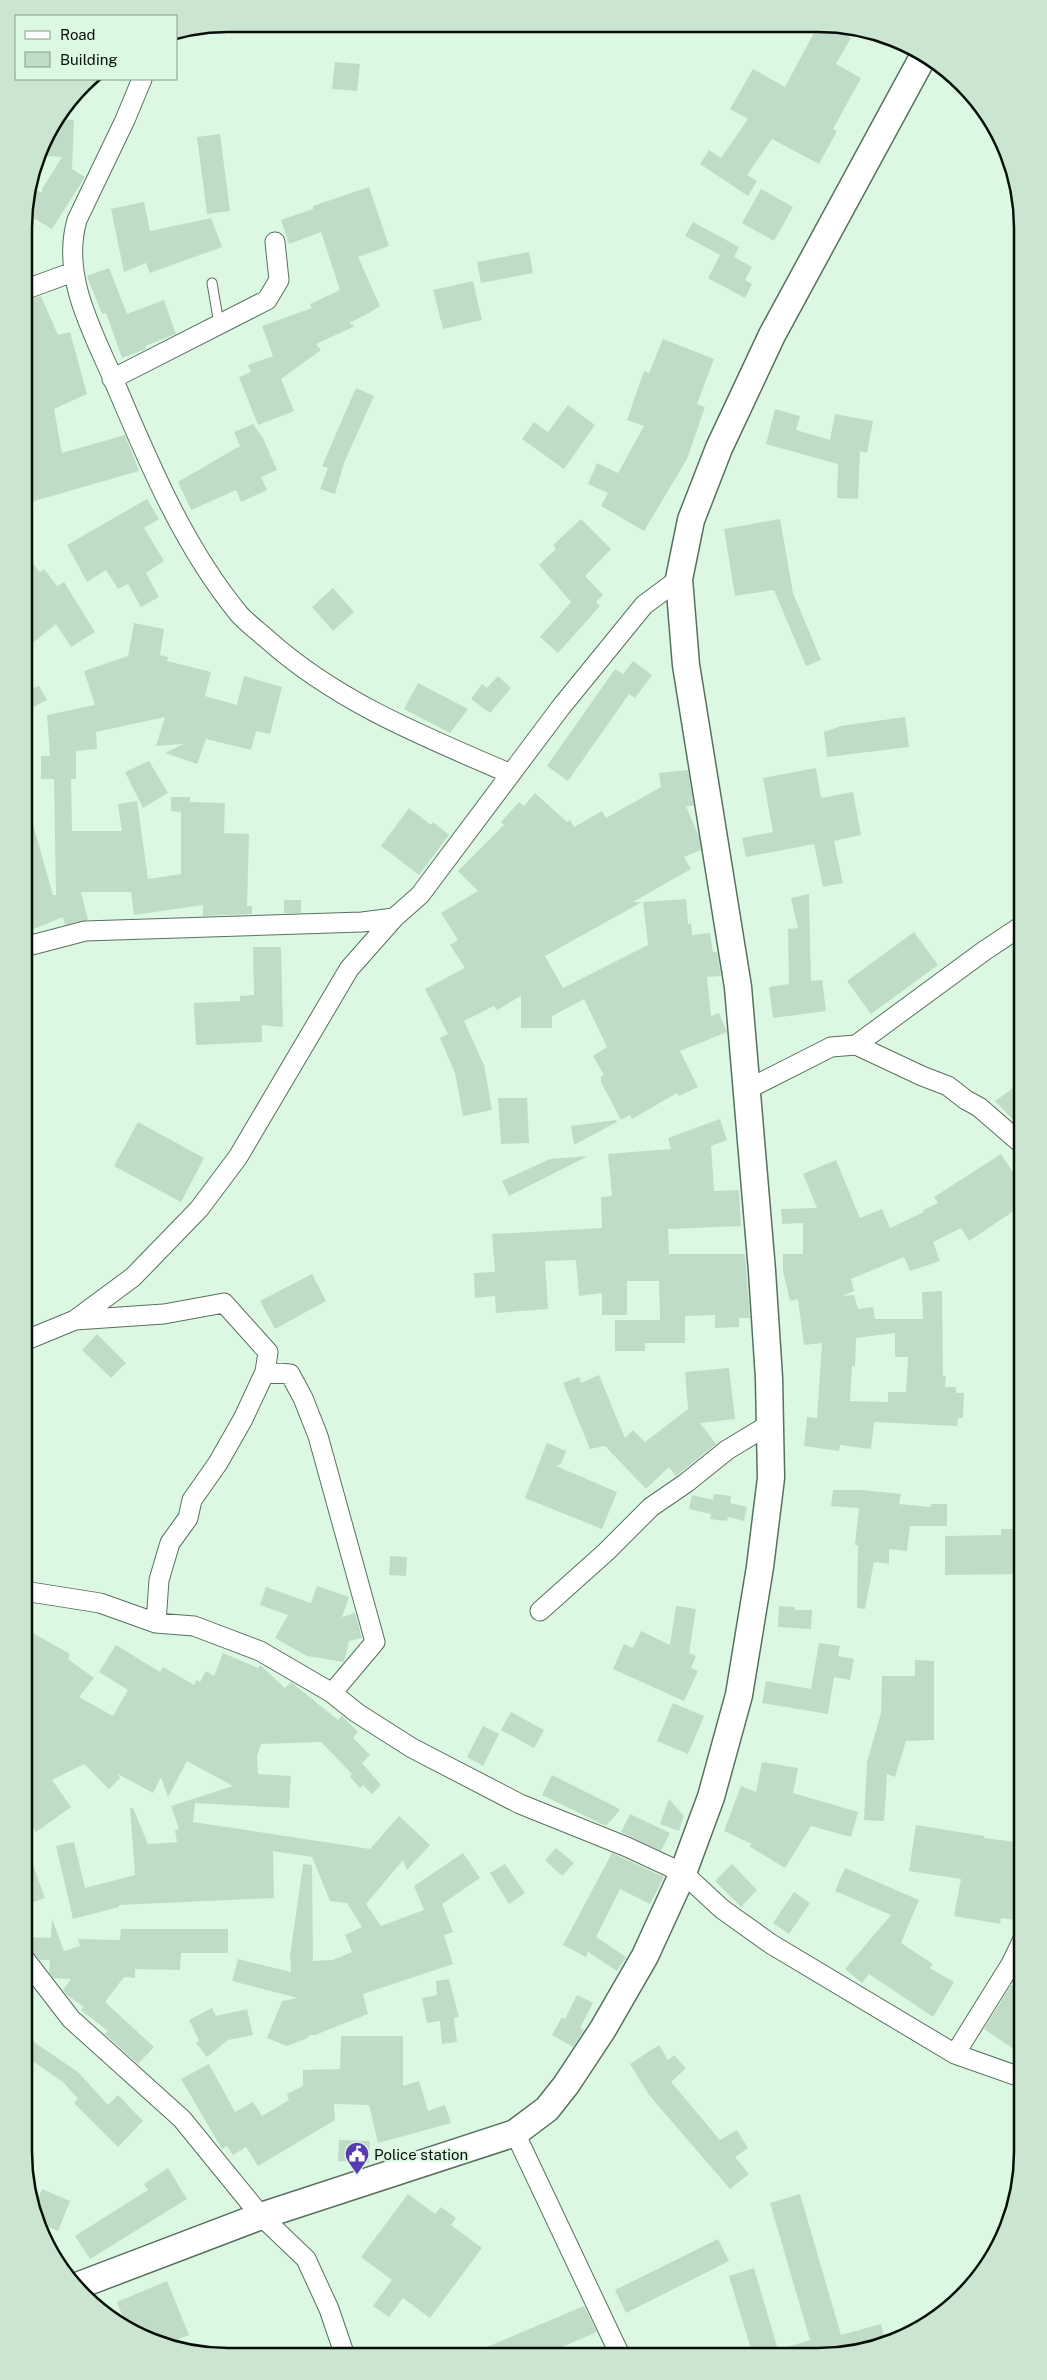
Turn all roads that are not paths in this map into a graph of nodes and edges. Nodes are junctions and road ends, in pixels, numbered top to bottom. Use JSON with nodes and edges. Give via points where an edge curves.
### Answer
{"nodes":[{"id":1,"x":920,"y":62,"type":"edge"},
{"id":2,"x":142,"y":80,"type":"edge"},
{"id":3,"x":275,"y":242,"type":"dead end"},
{"id":4,"x":73,"y":272,"type":"junction"},
{"id":5,"x":212,"y":283,"type":"dead end"},
{"id":6,"x":32,"y":287,"type":"edge"},
{"id":7,"x":219,"y":324,"type":"junction"},
{"id":8,"x":112,"y":378,"type":"junction"},
{"id":9,"x":679,"y":579,"type":"junction"},
{"id":10,"x":510,"y":774,"type":"junction"},
{"id":11,"x":394,"y":918,"type":"junction"},
{"id":12,"x":1014,"y":931,"type":"edge"},
{"id":13,"x":32,"y":945,"type":"edge"},
{"id":14,"x":856,"y":1044,"type":"junction"},
{"id":15,"x":748,"y":1089,"type":"junction"},
{"id":16,"x":1014,"y":1137,"type":"edge"},
{"id":17,"x":75,"y":1320,"type":"junction"},
{"id":18,"x":32,"y":1338,"type":"edge"},
{"id":19,"x":265,"y":1372,"type":"junction"},
{"id":20,"x":770,"y":1424,"type":"junction"},
{"id":21,"x":32,"y":1592,"type":"edge"},
{"id":22,"x":540,"y":1611,"type":"dead end"},
{"id":23,"x":156,"y":1623,"type":"junction"},
{"id":24,"x":332,"y":1693,"type":"junction"},
{"id":25,"x":683,"y":1873,"type":"junction"},
{"id":26,"x":1014,"y":1958,"type":"edge"},
{"id":27,"x":32,"y":1968,"type":"edge"},
{"id":28,"x":955,"y":2054,"type":"junction"},
{"id":29,"x":1014,"y":2075,"type":"edge"},
{"id":30,"x":515,"y":2133,"type":"junction"},
{"id":31,"x":261,"y":2216,"type":"junction"},
{"id":32,"x":84,"y":2284,"type":"edge"},
{"id":33,"x":342,"y":2348,"type":"edge"},
{"id":34,"x":617,"y":2348,"type":"edge"}],
"edges":[{"from":1,"to":9,"type":"main road","via":[[772,335],[719,448],[691,520]]},
{"from":2,"to":4,"type":"street","via":[[78,220],[72,237]]},
{"from":3,"to":7,"type":"street","via":[[278,280],[267,300]]},
{"from":4,"to":6,"type":"street"},
{"from":4,"to":8,"type":"street"},
{"from":5,"to":7,"type":"lane"},
{"from":7,"to":8,"type":"street"},
{"from":8,"to":10,"type":"street","via":[[144,453],[203,565],[240,615],[294,663],[362,706]]},
{"from":9,"to":10,"type":"street","via":[[644,605]]},
{"from":9,"to":15,"type":"main road","via":[[686,665],[738,986]]},
{"from":10,"to":11,"type":"street","via":[[420,895]]},
{"from":11,"to":13,"type":"street","via":[[362,922],[85,931]]},
{"from":11,"to":17,"type":"street","via":[[348,969],[238,1157],[199,1209],[132,1277]]},
{"from":12,"to":14,"type":"street"},
{"from":14,"to":15,"type":"street","via":[[831,1047]]},
{"from":14,"to":16,"type":"street","via":[[948,1086]]},
{"from":15,"to":20,"type":"main road"},
{"from":17,"to":18,"type":"street"},
{"from":17,"to":19,"type":"street","via":[[164,1314],[224,1303],[268,1352]]},
{"from":19,"to":23,"type":"street","via":[[243,1419],[192,1500],[188,1518],[170,1543],[159,1580]]},
{"from":19,"to":24,"type":"street","via":[[290,1374],[303,1398],[318,1436],[375,1642]]},
{"from":20,"to":22,"type":"street","via":[[727,1450],[651,1507]]},
{"from":20,"to":25,"type":"main road","via":[[771,1478],[739,1695],[711,1797]]},
{"from":21,"to":23,"type":"street","via":[[100,1604]]},
{"from":23,"to":24,"type":"street","via":[[194,1626],[260,1651]]},
{"from":24,"to":25,"type":"street","via":[[412,1748],[512,1800]]},
{"from":25,"to":28,"type":"street","via":[[722,1909],[771,1944]]},
{"from":25,"to":30,"type":"main road","via":[[645,1956],[603,2029],[547,2109]]},
{"from":26,"to":28,"type":"street"},
{"from":27,"to":31,"type":"street","via":[[71,2019],[182,2119]]},
{"from":28,"to":29,"type":"street"},
{"from":30,"to":31,"type":"main road"},
{"from":30,"to":34,"type":"street"},
{"from":31,"to":32,"type":"main road"},
{"from":31,"to":33,"type":"street","via":[[306,2259]]}]}
